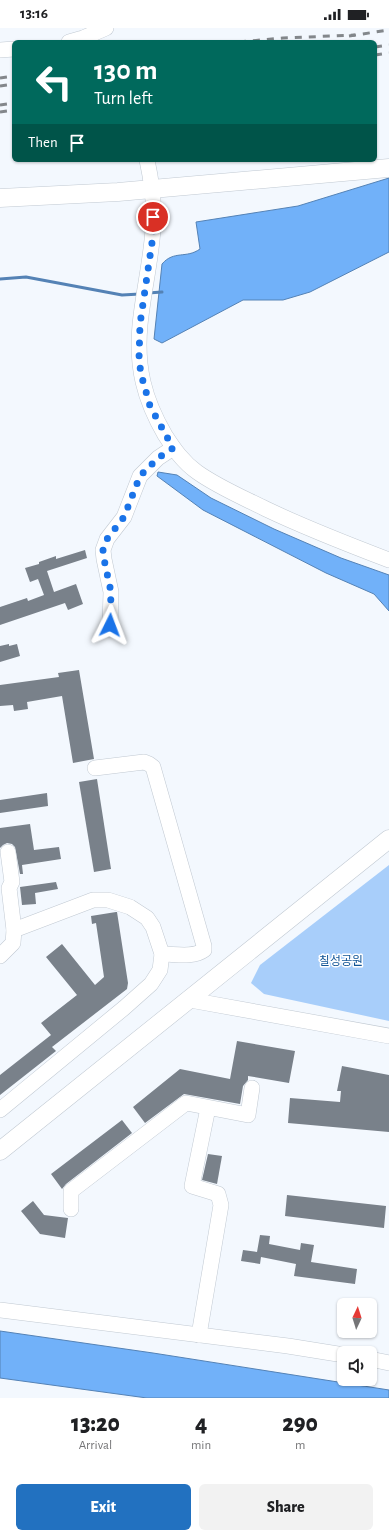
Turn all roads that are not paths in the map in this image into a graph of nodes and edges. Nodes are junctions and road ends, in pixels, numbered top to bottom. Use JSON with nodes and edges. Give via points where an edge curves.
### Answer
{"nodes":[{"id":1,"x":106,"y":28,"type":"edge"},
{"id":2,"x":76,"y":40,"type":"edge"},
{"id":3,"x":12,"y":49,"type":"edge"},
{"id":4,"x":0,"y":50,"type":"edge"},
{"id":5,"x":147,"y":162,"type":"edge"},
{"id":6,"x":389,"y":168,"type":"edge"},
{"id":7,"x":153,"y":188,"type":"junction"},
{"id":8,"x":0,"y":198,"type":"edge"},
{"id":9,"x":173,"y":448,"type":"junction"},
{"id":10,"x":389,"y":560,"type":"edge"},
{"id":11,"x":110,"y":625,"type":"dead end"},
{"id":12,"x":95,"y":768,"type":"dead end"},
{"id":13,"x":389,"y":839,"type":"edge"},
{"id":14,"x":8,"y":852,"type":"dead end"},
{"id":15,"x":14,"y":930,"type":"junction"},
{"id":16,"x":162,"y":954,"type":"junction"},
{"id":17,"x":0,"y":956,"type":"edge"},
{"id":18,"x":190,"y":1000,"type":"junction"},
{"id":19,"x":389,"y":1036,"type":"edge"},
{"id":20,"x":252,"y":1088,"type":"dead end"},
{"id":21,"x":208,"y":1108,"type":"junction"},
{"id":22,"x":0,"y":1110,"type":"edge"},
{"id":23,"x":0,"y":1151,"type":"edge"},
{"id":24,"x":71,"y":1209,"type":"dead end"},
{"id":25,"x":0,"y":1310,"type":"edge"},
{"id":26,"x":199,"y":1335,"type":"junction"},
{"id":27,"x":337,"y":1354,"type":"edge"},
{"id":28,"x":377,"y":1361,"type":"edge"},
{"id":29,"x":389,"y":1362,"type":"edge"}],
"edges":[{"from":1,"to":2,"type":"street"},
{"from":3,"to":4,"type":"street"},
{"from":5,"to":7,"type":"street"},
{"from":6,"to":7,"type":"main road"},
{"from":7,"to":8,"type":"main road"},
{"from":7,"to":9,"type":"street","via":[[154,229],[140,324],[139,359],[150,406]]},
{"from":9,"to":10,"type":"street","via":[[196,471],[221,487],[312,531]]},
{"from":9,"to":11,"type":"street","via":[[158,458],[140,476],[124,517],[107,539],[103,550],[111,592]]},
{"from":12,"to":16,"type":"street","via":[[144,762],[152,767],[204,946],[204,950],[193,955]]},
{"from":13,"to":18,"type":"main road"},
{"from":14,"to":15,"type":"street"},
{"from":15,"to":16,"type":"street","via":[[93,900],[108,900],[130,907],[147,918],[153,926]]},
{"from":15,"to":17,"type":"street","via":[[13,943]]},
{"from":16,"to":22,"type":"street","via":[[160,970],[151,984]]},
{"from":18,"to":19,"type":"street"},
{"from":18,"to":23,"type":"main road"},
{"from":20,"to":21,"type":"street","via":[[248,1115]]},
{"from":21,"to":24,"type":"street","via":[[186,1103],[71,1191]]},
{"from":21,"to":26,"type":"street","via":[[192,1186],[218,1194],[221,1205]]},
{"from":25,"to":26,"type":"street"},
{"from":26,"to":27,"type":"street"},
{"from":28,"to":29,"type":"street"}]}
